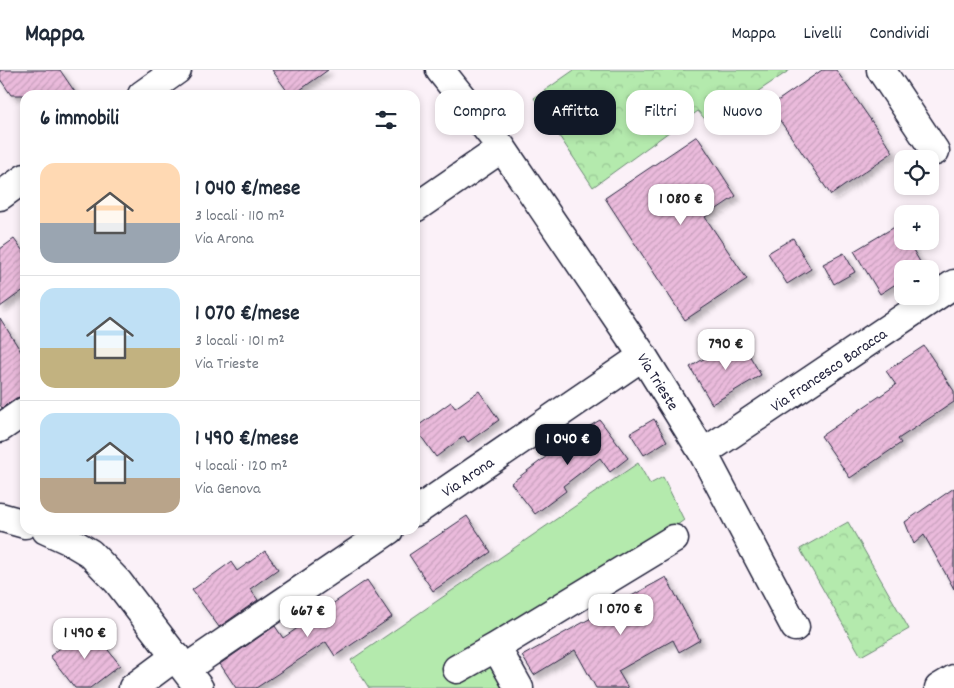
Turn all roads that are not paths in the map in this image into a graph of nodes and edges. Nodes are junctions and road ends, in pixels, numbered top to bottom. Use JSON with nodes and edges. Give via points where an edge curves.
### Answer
{"nodes":[{"id":1,"x":177,"y":70,"type":"edge"},
{"id":2,"x":440,"y":70,"type":"edge"},
{"id":3,"x":881,"y":70,"type":"edge"},
{"id":4,"x":149,"y":90,"type":"edge"},
{"id":5,"x":502,"y":148,"type":"junction"},
{"id":6,"x":934,"y":150,"type":"edge"},
{"id":7,"x":20,"y":182,"type":"edge"},
{"id":8,"x":0,"y":196,"type":"edge"},
{"id":9,"x":420,"y":205,"type":"edge"},
{"id":10,"x":954,"y":284,"type":"edge"},
{"id":11,"x":644,"y":356,"type":"junction"},
{"id":12,"x":20,"y":414,"type":"edge"},
{"id":13,"x":0,"y":428,"type":"edge"},
{"id":14,"x":703,"y":453,"type":"junction"},
{"id":15,"x":420,"y":509,"type":"edge"},
{"id":16,"x":0,"y":517,"type":"edge"},
{"id":17,"x":20,"y":523,"type":"edge"},
{"id":18,"x":57,"y":535,"type":"edge"},
{"id":19,"x":382,"y":535,"type":"edge"},
{"id":20,"x":674,"y":540,"type":"dead end"},
{"id":21,"x":795,"y":628,"type":"dead end"},
{"id":22,"x":496,"y":647,"type":"junction"},
{"id":23,"x":457,"y":669,"type":"dead end"},
{"id":24,"x":187,"y":671,"type":"edge"},
{"id":25,"x":954,"y":679,"type":"edge"},
{"id":26,"x":133,"y":688,"type":"edge"},
{"id":27,"x":519,"y":688,"type":"edge"},
{"id":28,"x":939,"y":688,"type":"edge"}],
"edges":[{"from":1,"to":4,"type":"street"},
{"from":2,"to":5,"type":"street","name":"Via Trieste"},
{"from":3,"to":6,"type":"street"},
{"from":5,"to":9,"type":"street"},
{"from":5,"to":11,"type":"street","name":"Via Trieste"},
{"from":7,"to":8,"type":"street"},
{"from":10,"to":14,"type":"street","name":"Via Francesco Baracca"},
{"from":11,"to":14,"type":"street","name":"Via Trieste"},
{"from":11,"to":15,"type":"street","name":"Via Arona"},
{"from":12,"to":13,"type":"street"},
{"from":14,"to":21,"type":"street","name":"Via Trieste"},
{"from":16,"to":17,"type":"street"},
{"from":18,"to":24,"type":"street","via":[[90,553],[118,582]]},
{"from":19,"to":24,"type":"street"},
{"from":20,"to":22,"type":"street"},
{"from":22,"to":23,"type":"street"},
{"from":22,"to":27,"type":"street"},
{"from":24,"to":26,"type":"street"},
{"from":25,"to":28,"type":"street"}]}
